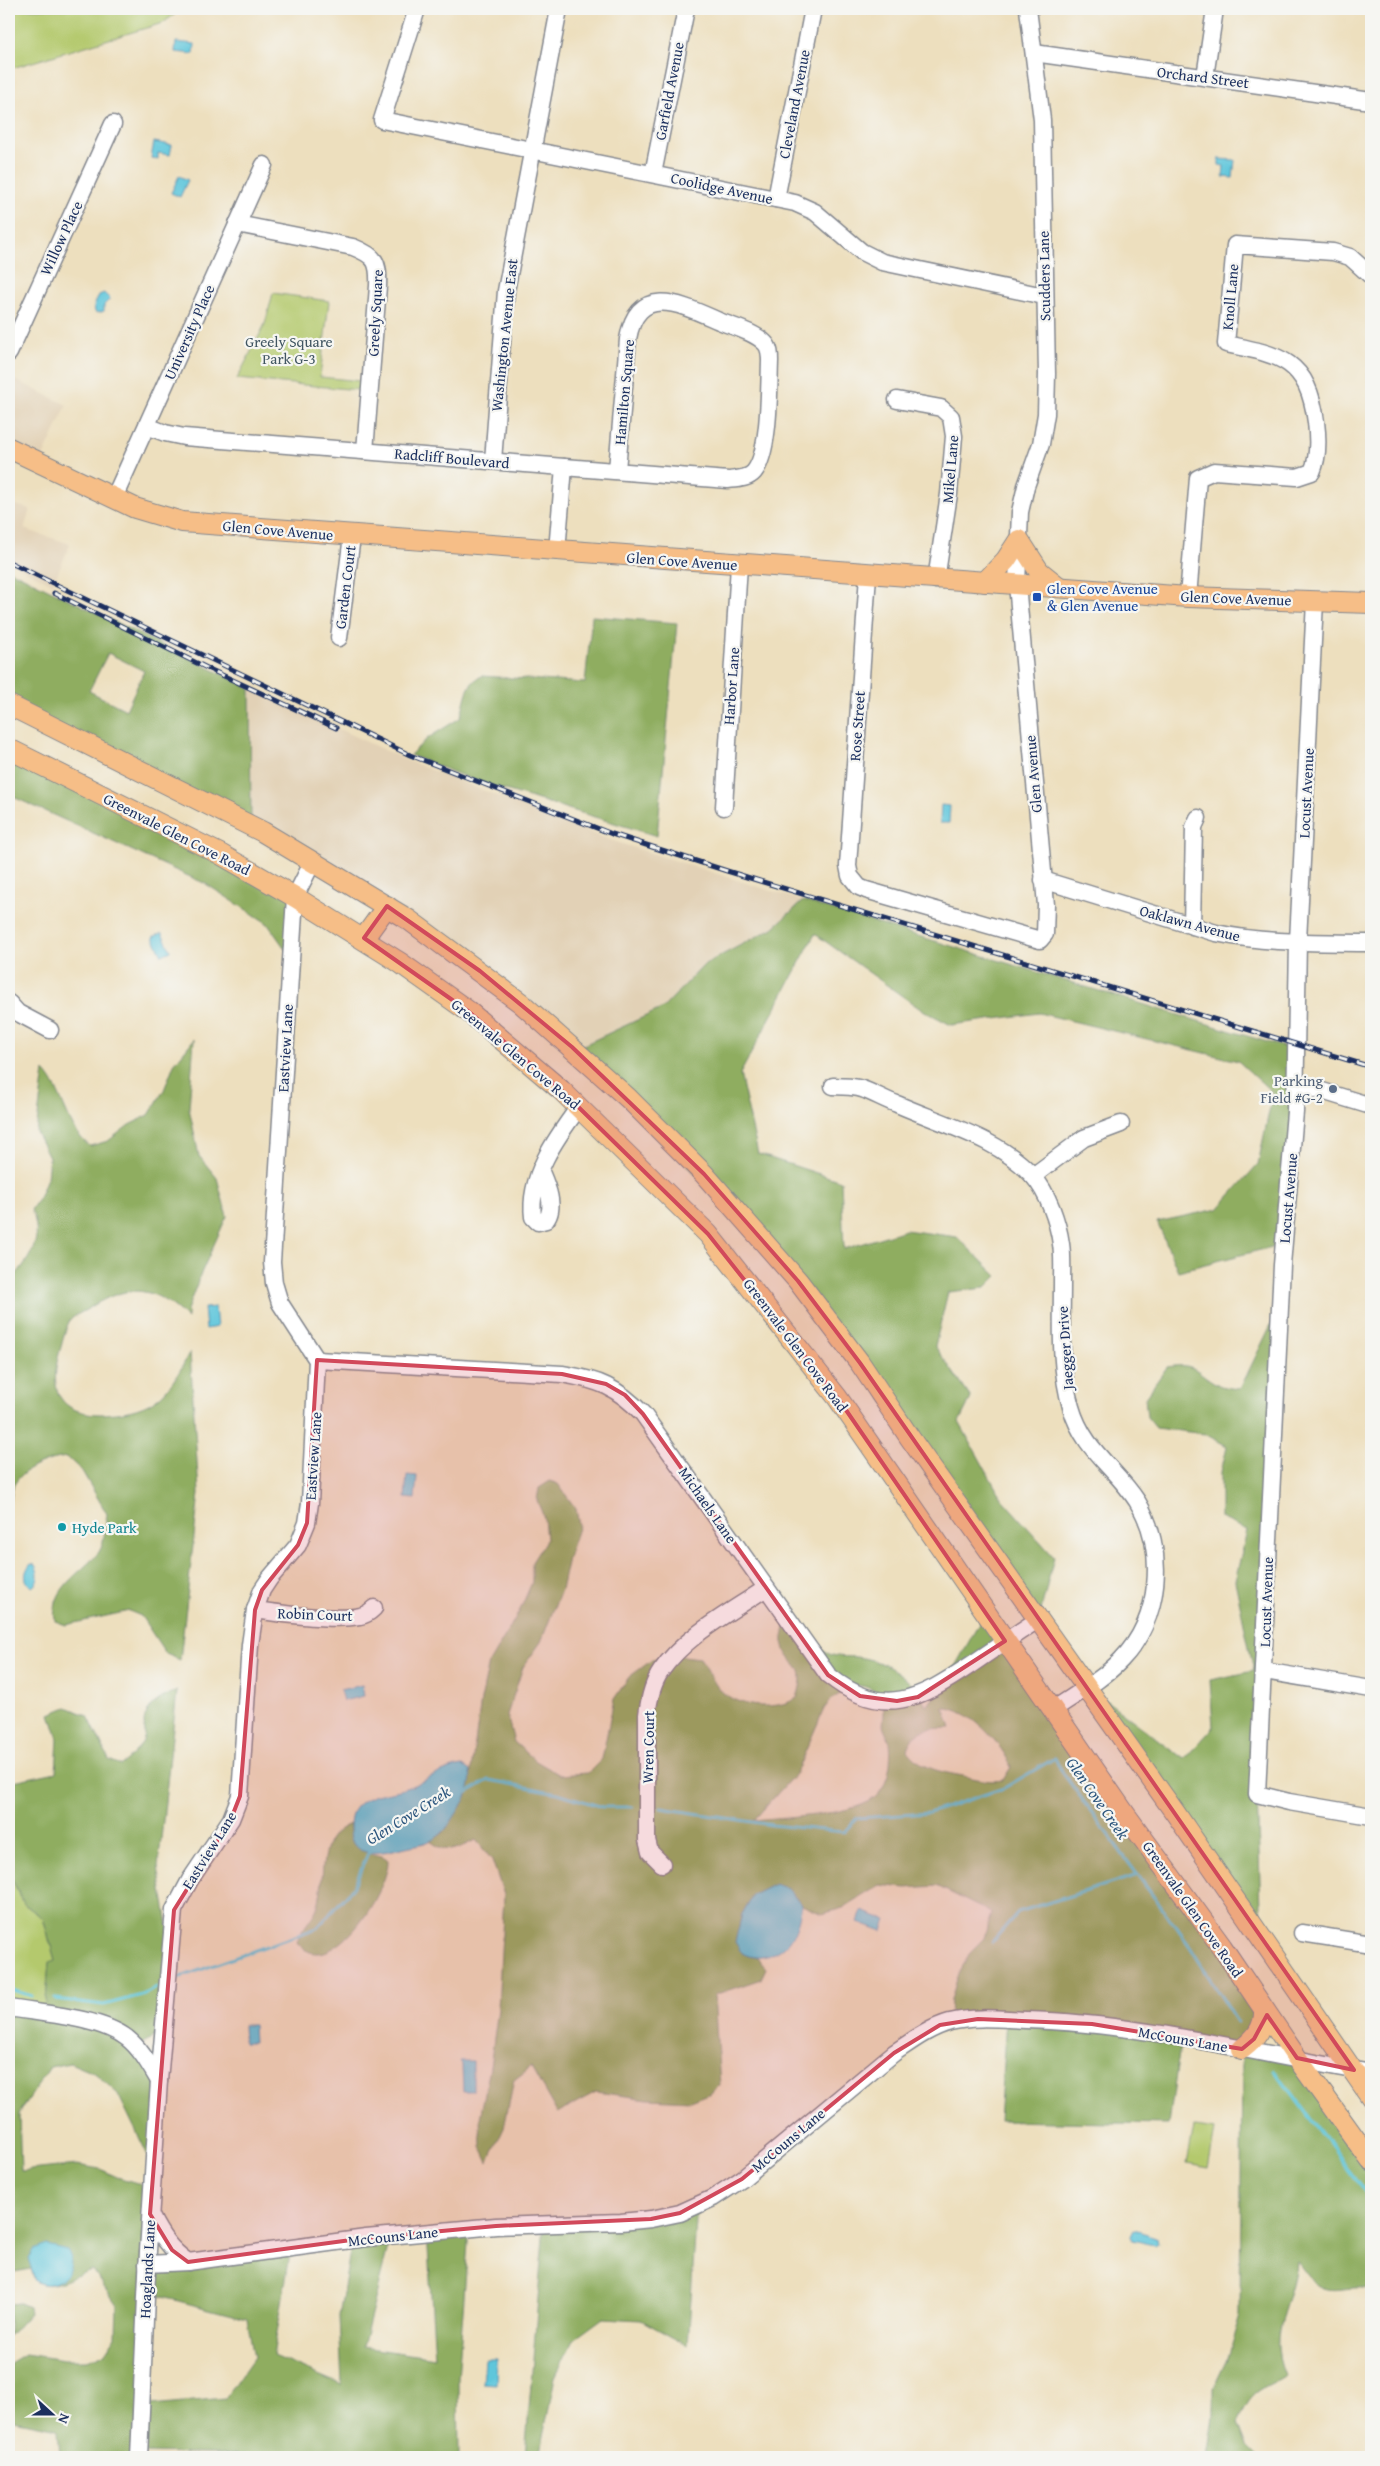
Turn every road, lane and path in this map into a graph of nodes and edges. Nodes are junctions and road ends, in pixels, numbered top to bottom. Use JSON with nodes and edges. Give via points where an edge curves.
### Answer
{"nodes":[{"id":1,"x":417,"y":9,"type":"edge"},
{"id":2,"x":559,"y":9,"type":"edge"},
{"id":3,"x":686,"y":9,"type":"edge"},
{"id":4,"x":813,"y":9,"type":"edge"},
{"id":5,"x":1028,"y":9,"type":"edge"},
{"id":6,"x":1215,"y":9,"type":"edge"},
{"id":7,"x":1034,"y":53,"type":"junction"},
{"id":8,"x":1205,"y":77,"type":"junction"},
{"id":9,"x":1371,"y":101,"type":"edge"},
{"id":10,"x":113,"y":124,"type":"dead end"},
{"id":11,"x":531,"y":150,"type":"junction"},
{"id":12,"x":264,"y":165,"type":"dead end"},
{"id":13,"x":653,"y":174,"type":"junction"},
{"id":14,"x":776,"y":199,"type":"junction"},
{"id":15,"x":238,"y":224,"type":"junction"},
{"id":16,"x":1371,"y":276,"type":"edge"},
{"id":17,"x":1044,"y":296,"type":"junction"},
{"id":18,"x":9,"y":353,"type":"edge"},
{"id":19,"x":897,"y":400,"type":"dead end"},
{"id":20,"x":147,"y":426,"type":"junction"},
{"id":21,"x":9,"y":448,"type":"edge"},
{"id":22,"x":365,"y":451,"type":"junction"},
{"id":23,"x":493,"y":461,"type":"junction"},
{"id":24,"x":564,"y":467,"type":"junction"},
{"id":25,"x":755,"y":468,"type":"joint"},
{"id":26,"x":617,"y":470,"type":"junction"},
{"id":27,"x":114,"y":498,"type":"junction"},
{"id":28,"x":352,"y":536,"type":"junction"},
{"id":29,"x":1019,"y":540,"type":"junction"},
{"id":30,"x":557,"y":551,"type":"junction"},
{"id":31,"x":739,"y":565,"type":"junction"},
{"id":32,"x":868,"y":575,"type":"junction"},
{"id":33,"x":936,"y":580,"type":"junction"},
{"id":34,"x":985,"y":582,"type":"junction"},
{"id":35,"x":1017,"y":584,"type":"junction"},
{"id":36,"x":1059,"y":587,"type":"junction"},
{"id":37,"x":1188,"y":597,"type":"junction"},
{"id":38,"x":1315,"y":601,"type":"junction"},
{"id":39,"x":1371,"y":603,"type":"edge"},
{"id":40,"x":339,"y":638,"type":"dead end"},
{"id":41,"x":9,"y":705,"type":"edge"},
{"id":42,"x":9,"y":749,"type":"edge"},
{"id":43,"x":724,"y":807,"type":"dead end"},
{"id":44,"x":1198,"y":818,"type":"dead end"},
{"id":45,"x":314,"y":861,"type":"junction"},
{"id":46,"x":1043,"y":880,"type":"junction"},
{"id":47,"x":295,"y":897,"type":"junction"},
{"id":48,"x":387,"y":906,"type":"junction"},
{"id":49,"x":1192,"y":926,"type":"junction"},
{"id":50,"x":1020,"y":934,"type":"joint"},
{"id":51,"x":364,"y":938,"type":"junction"},
{"id":52,"x":1298,"y":941,"type":"junction"},
{"id":53,"x":1371,"y":944,"type":"edge"},
{"id":54,"x":9,"y":1003,"type":"edge"},
{"id":55,"x":50,"y":1030,"type":"dead end"},
{"id":56,"x":1296,"y":1083,"type":"junction"},
{"id":57,"x":833,"y":1086,"type":"dead end"},
{"id":58,"x":1371,"y":1106,"type":"edge"},
{"id":59,"x":579,"y":1107,"type":"junction"},
{"id":60,"x":1121,"y":1124,"type":"dead end"},
{"id":61,"x":541,"y":1172,"type":"dead end"},
{"id":62,"x":1033,"y":1176,"type":"junction"},
{"id":63,"x":317,"y":1360,"type":"junction"},
{"id":64,"x":766,"y":1588,"type":"junction"},
{"id":65,"x":374,"y":1608,"type":"dead end"},
{"id":66,"x":255,"y":1610,"type":"junction"},
{"id":67,"x":1039,"y":1619,"type":"junction"},
{"id":68,"x":1005,"y":1642,"type":"junction"},
{"id":69,"x":1264,"y":1671,"type":"junction"},
{"id":70,"x":1087,"y":1686,"type":"junction"},
{"id":71,"x":1371,"y":1689,"type":"edge"},
{"id":72,"x":1054,"y":1709,"type":"junction"},
{"id":73,"x":1371,"y":1816,"type":"edge"},
{"id":74,"x":662,"y":1864,"type":"dead end"},
{"id":75,"x":1302,"y":1933,"type":"dead end"},
{"id":76,"x":1371,"y":1944,"type":"edge"},
{"id":77,"x":9,"y":2008,"type":"edge"},
{"id":78,"x":1264,"y":2010,"type":"junction"},
{"id":79,"x":164,"y":2032,"type":"junction"},
{"id":80,"x":137,"y":2048,"type":"junction"},
{"id":81,"x":1242,"y":2049,"type":"junction"},
{"id":82,"x":1297,"y":2058,"type":"junction"},
{"id":83,"x":1362,"y":2072,"type":"edge"},
{"id":84,"x":159,"y":2081,"type":"junction"},
{"id":85,"x":1371,"y":2097,"type":"edge"},
{"id":86,"x":1371,"y":2161,"type":"edge"},
{"id":87,"x":150,"y":2214,"type":"junction"},
{"id":88,"x":188,"y":2262,"type":"junction"},
{"id":89,"x":147,"y":2264,"type":"junction"},
{"id":90,"x":139,"y":2457,"type":"edge"}],
"edges":[{"from":1,"to":11,"type":"street","name":"Coolidge Avenue","via":[[382,120]]},
{"from":2,"to":11,"type":"street","name":"Washington Avenue East"},
{"from":3,"to":13,"type":"street","name":"Garfield Avenue"},
{"from":4,"to":14,"type":"street","name":"Cleveland Avenue"},
{"from":5,"to":7,"type":"street","name":"Scudders Lane"},
{"from":6,"to":8,"type":"street"},
{"from":7,"to":8,"type":"street","name":"Orchard Street"},
{"from":7,"to":17,"type":"street","name":"Scudders Lane","via":[[1042,120]]},
{"from":8,"to":9,"type":"street","name":"Orchard Street"},
{"from":10,"to":18,"type":"street","name":"Willow Place"},
{"from":11,"to":13,"type":"street","name":"Coolidge Avenue"},
{"from":11,"to":23,"type":"street","name":"Washington Avenue East","via":[[506,291]]},
{"from":12,"to":15,"type":"street","name":"University Place"},
{"from":13,"to":14,"type":"street","name":"Coolidge Avenue"},
{"from":14,"to":17,"type":"street","name":"Coolidge Avenue","via":[[815,212],[862,252],[882,262]]},
{"from":15,"to":20,"type":"street","name":"University Place"},
{"from":15,"to":22,"type":"street","name":"Greely Square","via":[[353,247],[368,253],[377,263]]},
{"from":16,"to":37,"type":"street","name":"Knoll Lane","via":[[1350,257],[1333,252],[1234,245],[1226,344],[1277,356],[1301,376],[1313,401],[1318,433],[1316,462],[1312,472],[1297,477],[1214,470],[1198,478]]},
{"from":17,"to":29,"type":"street","name":"Scudders Lane","via":[[1046,414],[1041,444],[1020,512]]},
{"from":19,"to":33,"type":"street","name":"Mikel Lane","via":[[941,408],[953,423],[954,452]]},
{"from":20,"to":22,"type":"street","name":"Radcliff Boulevard","via":[[184,437]]},
{"from":20,"to":27,"type":"street","name":"University Place"},
{"from":21,"to":27,"type":"main road","name":"Glen Cove Avenue"},
{"from":22,"to":23,"type":"street","name":"Radcliff Boulevard"},
{"from":23,"to":24,"type":"street","name":"Radcliff Boulevard"},
{"from":24,"to":26,"type":"street","name":"Radcliff Boulevard"},
{"from":24,"to":30,"type":"street"},
{"from":25,"to":26,"type":"street","name":"Radcliff Boulevard","via":[[747,477],[728,480]]},
{"from":25,"to":26,"type":"street","name":"Hamilton Square","via":[[767,416],[768,347],[759,339],[679,304],[664,302],[643,309],[630,328]]},
{"from":27,"to":28,"type":"main road","name":"Glen Cove Avenue","via":[[182,522]]},
{"from":28,"to":30,"type":"main road","name":"Glen Cove Avenue"},
{"from":28,"to":40,"type":"street","name":"Garden Court"},
{"from":29,"to":34,"type":"main road"},
{"from":29,"to":35,"type":"street","name":"Scudders Lane"},
{"from":29,"to":36,"type":"main road","via":[[1039,571]]},
{"from":30,"to":31,"type":"main road","name":"Glen Cove Avenue"},
{"from":31,"to":32,"type":"main road","name":"Glen Cove Avenue"},
{"from":31,"to":43,"type":"street","name":"Harbor Lane"},
{"from":32,"to":33,"type":"main road","name":"Glen Cove Avenue"},
{"from":32,"to":50,"type":"street","name":"Rose Street","via":[[850,814],[850,876],[866,890]]},
{"from":33,"to":34,"type":"main road","name":"Glen Cove Avenue"},
{"from":34,"to":35,"type":"main road","name":"Glen Cove Avenue"},
{"from":35,"to":36,"type":"main road","name":"Glen Cove Avenue"},
{"from":35,"to":46,"type":"street","name":"Glen Avenue"},
{"from":36,"to":37,"type":"main road","name":"Glen Cove Avenue"},
{"from":37,"to":38,"type":"main road","name":"Glen Cove Avenue"},
{"from":38,"to":39,"type":"main road","name":"Glen Cove Avenue"},
{"from":38,"to":52,"type":"street","name":"Locust Avenue"},
{"from":41,"to":45,"type":"main road","via":[[230,815]]},
{"from":42,"to":47,"type":"main road","name":"Greenvale Glen Cove Road","via":[[197,842]]},
{"from":44,"to":49,"type":"street","via":[[1194,827]]},
{"from":45,"to":47,"type":"street","name":"Eastview Lane"},
{"from":45,"to":48,"type":"main road"},
{"from":46,"to":49,"type":"street","name":"Oaklawn Avenue"},
{"from":46,"to":50,"type":"street","name":"Glen Avenue","via":[[1045,934],[1040,940]]},
{"from":47,"to":51,"type":"main road","name":"Greenvale Glen Cove Road"},
{"from":47,"to":63,"type":"street","name":"Eastview Lane","via":[[272,1262],[280,1303]]},
{"from":48,"to":51,"type":"main road"},
{"from":48,"to":67,"type":"main road","via":[[480,971],[572,1047],[628,1098],[749,1223],[798,1281],[860,1364]]},
{"from":49,"to":52,"type":"street","name":"Oaklawn Avenue","via":[[1235,937]]},
{"from":51,"to":59,"type":"main road","name":"Greenvale Glen Cove Road","via":[[468,1011]]},
{"from":52,"to":53,"type":"street","name":"Oaklawn Avenue"},
{"from":52,"to":56,"type":"street","name":"Locust Avenue"},
{"from":54,"to":55,"type":"street","via":[[18,1013]]},
{"from":56,"to":58,"type":"street"},
{"from":56,"to":69,"type":"street","name":"Locust Avenue","via":[[1282,1265]]},
{"from":57,"to":62,"type":"street","name":"Jaegger Drive","via":[[862,1089],[954,1127],[1003,1151]]},
{"from":59,"to":61,"type":"street","via":[[551,1148]]},
{"from":59,"to":68,"type":"main road","name":"Greenvale Glen Cove Road","via":[[708,1234],[744,1277],[837,1397]]},
{"from":60,"to":62,"type":"street","via":[[1084,1138]]},
{"from":62,"to":70,"type":"street","name":"Jaegger Drive","via":[[1054,1217],[1061,1246],[1063,1362],[1071,1408],[1094,1452],[1137,1502],[1150,1530],[1156,1558],[1152,1604],[1143,1628],[1122,1660]]},
{"from":63,"to":64,"type":"street","name":"Michaels Lane","via":[[562,1374],[606,1384],[625,1395],[643,1414]]},
{"from":63,"to":66,"type":"street","name":"Eastview Lane","via":[[307,1523],[298,1545],[262,1590]]},
{"from":64,"to":68,"type":"street","name":"Michaels Lane","via":[[828,1676],[846,1690],[869,1699],[896,1701],[918,1697]]},
{"from":64,"to":74,"type":"street","name":"Wren Court","via":[[675,1655],[660,1672],[650,1694],[647,1715],[647,1840],[650,1852]]},
{"from":65,"to":66,"type":"street","name":"Robin Court","via":[[364,1616],[354,1617]]},
{"from":66,"to":79,"type":"street","name":"Eastview Lane","via":[[240,1796],[231,1819],[174,1910]]},
{"from":67,"to":68,"type":"street","name":"Michaels Lane"},
{"from":67,"to":70,"type":"main road"},
{"from":68,"to":72,"type":"main road","name":"Greenvale Glen Cove Road"},
{"from":69,"to":71,"type":"street"},
{"from":69,"to":73,"type":"street","name":"Locust Avenue","via":[[1257,1794]]},
{"from":70,"to":72,"type":"street","name":"Jaegger Drive"},
{"from":70,"to":83,"type":"main road"},
{"from":72,"to":78,"type":"main road","name":"Greenvale Glen Cove Road"},
{"from":75,"to":76,"type":"street"},
{"from":77,"to":80,"type":"street","via":[[94,2023],[115,2031]]},
{"from":78,"to":81,"type":"main road","via":[[1260,2032]]},
{"from":78,"to":82,"type":"main road","name":"Greenvale Glen Cove Road"},
{"from":79,"to":80,"type":"street"},
{"from":79,"to":84,"type":"street","name":"Eastview Lane"},
{"from":80,"to":84,"type":"street"},
{"from":81,"to":82,"type":"street","name":"McCouns Lane"},
{"from":81,"to":88,"type":"street","name":"McCouns Lane","via":[[1105,2025],[987,2019],[953,2022],[921,2035],[894,2053],[742,2179],[713,2198],[680,2213],[651,2220],[496,2226],[366,2238]]},
{"from":82,"to":83,"type":"street","name":"McCouns Lane"},
{"from":82,"to":86,"type":"main road","name":"Greenvale Glen Cove Road"},
{"from":83,"to":85,"type":"main road"},
{"from":84,"to":87,"type":"street","name":"Hoaglands Lane"},
{"from":87,"to":88,"type":"street","via":[[160,2236]]},
{"from":87,"to":89,"type":"street","name":"Hoaglands Lane"},
{"from":88,"to":89,"type":"street","name":"McCouns Lane"},
{"from":89,"to":90,"type":"street","name":"Hoaglands Lane"}]}
